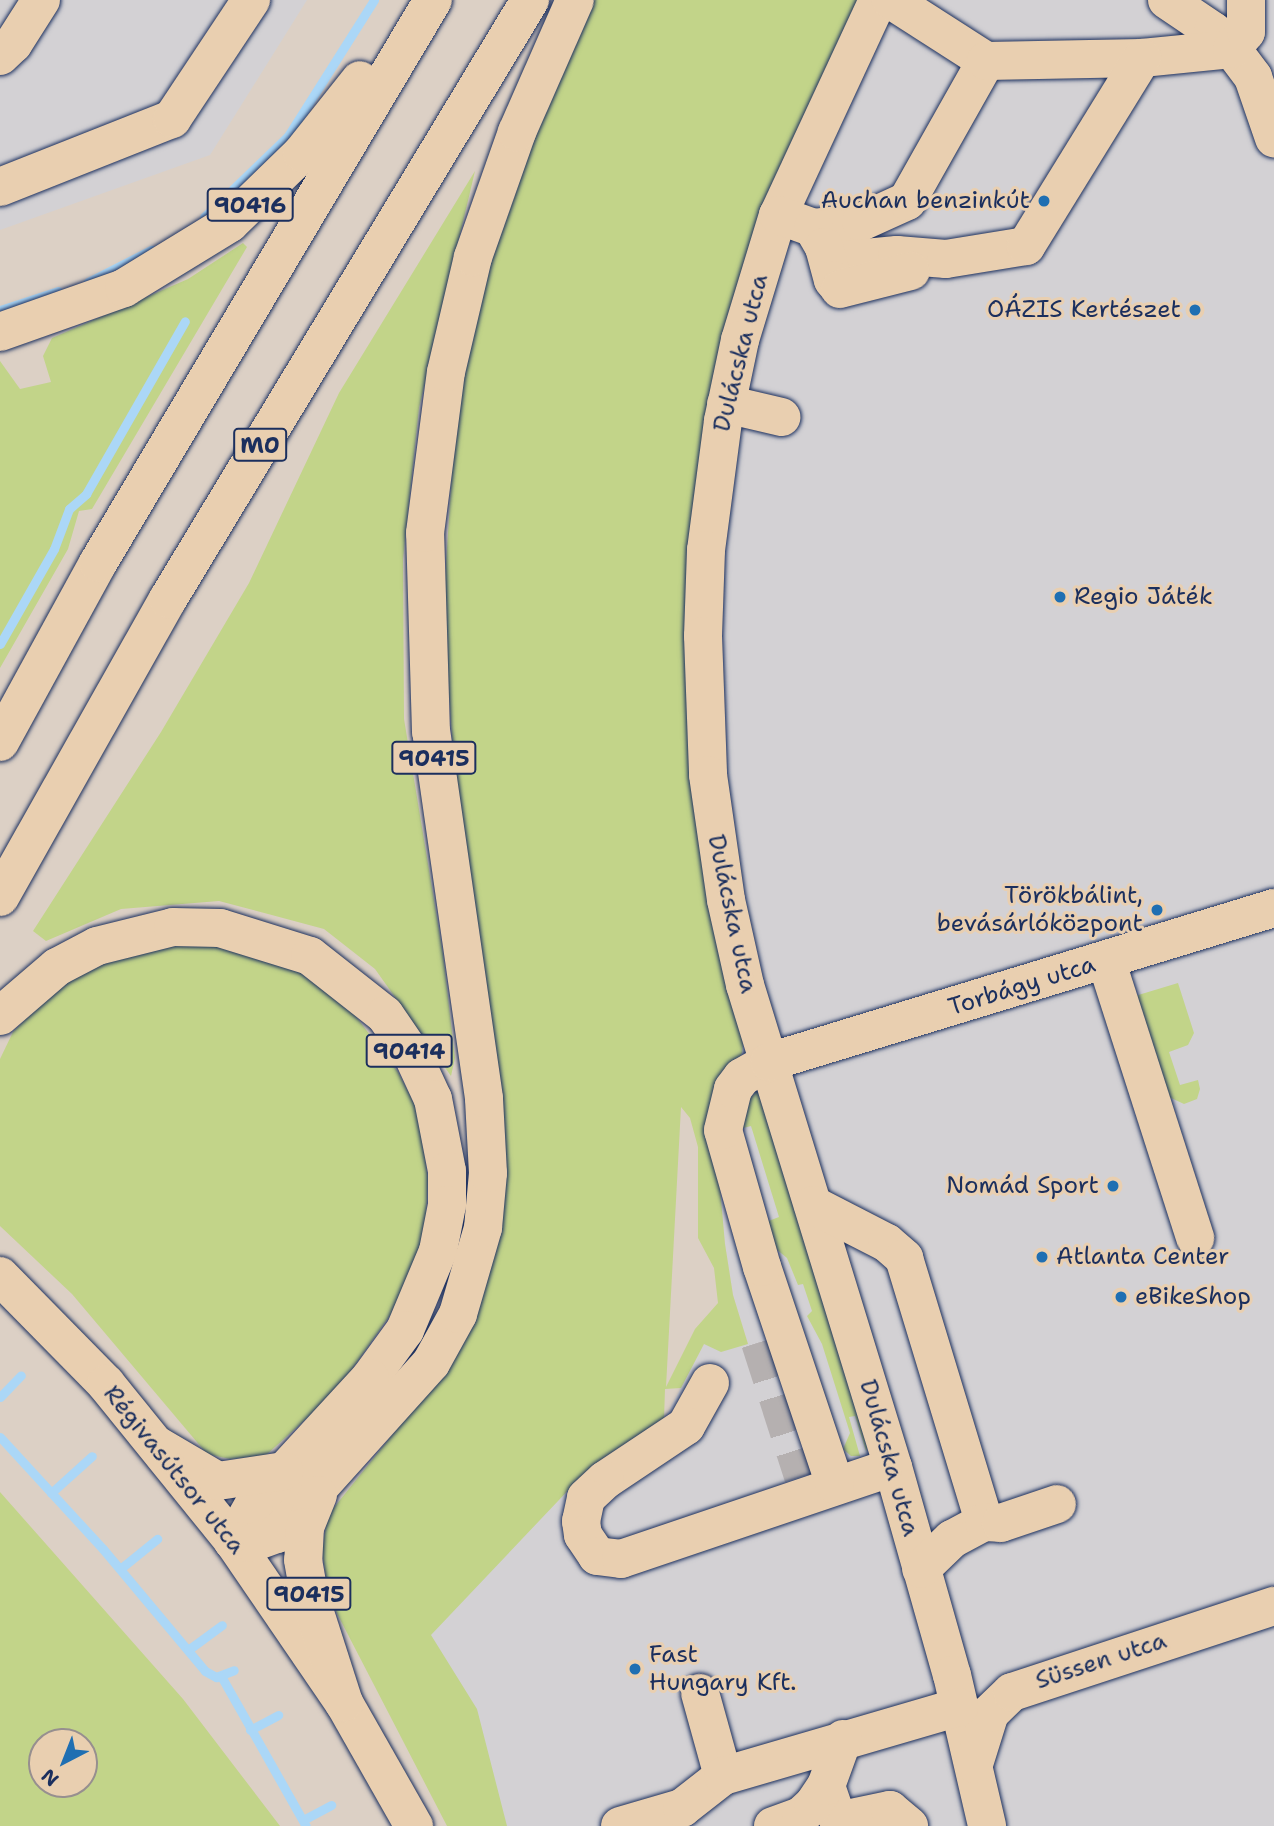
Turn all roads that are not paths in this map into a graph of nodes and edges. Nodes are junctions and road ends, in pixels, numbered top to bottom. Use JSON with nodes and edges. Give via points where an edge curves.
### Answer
{"nodes":[{"id":1,"x":41,"y":0,"type":"edge"},
{"id":2,"x":251,"y":0,"type":"edge"},
{"id":3,"x":417,"y":0,"type":"edge"},
{"id":4,"x":433,"y":0,"type":"edge"},
{"id":5,"x":530,"y":0,"type":"edge"},
{"id":6,"x":575,"y":0,"type":"edge"},
{"id":7,"x":878,"y":0,"type":"edge"},
{"id":8,"x":891,"y":0,"type":"edge"},
{"id":9,"x":1167,"y":0,"type":"edge"},
{"id":10,"x":1246,"y":0,"type":"edge"},
{"id":11,"x":1232,"y":49,"type":"junction"},
{"id":12,"x":0,"y":56,"type":"edge"},
{"id":13,"x":1142,"y":58,"type":"junction"},
{"id":14,"x":986,"y":61,"type":"junction"},
{"id":15,"x":1274,"y":138,"type":"edge"},
{"id":16,"x":0,"y":187,"type":"edge"},
{"id":17,"x":778,"y":215,"type":"junction"},
{"id":18,"x":819,"y":237,"type":"junction"},
{"id":19,"x":0,"y":332,"type":"edge"},
{"id":20,"x":726,"y":404,"type":"junction"},
{"id":21,"x":781,"y":417,"type":"dead end"},
{"id":22,"x":0,"y":742,"type":"edge"},
{"id":23,"x":0,"y":897,"type":"edge"},
{"id":24,"x":1274,"y":908,"type":"edge"},
{"id":25,"x":1107,"y":960,"type":"junction"},
{"id":26,"x":0,"y":1016,"type":"edge"},
{"id":27,"x":769,"y":1062,"type":"junction"},
{"id":28,"x":723,"y":1130,"type":"junction"},
{"id":29,"x":813,"y":1205,"type":"junction"},
{"id":30,"x":1195,"y":1238,"type":"dead end"},
{"id":31,"x":0,"y":1276,"type":"edge"},
{"id":32,"x":760,"y":1342,"type":"tunnel mouth"},
{"id":33,"x":710,"y":1383,"type":"dead end"},
{"id":34,"x":158,"y":1446,"type":"junction"},
{"id":35,"x":893,"y":1468,"type":"junction"},
{"id":36,"x":285,"y":1471,"type":"junction"},
{"id":37,"x":323,"y":1483,"type":"junction"},
{"id":38,"x":827,"y":1483,"type":"junction"},
{"id":39,"x":1057,"y":1504,"type":"dead end"},
{"id":40,"x":984,"y":1522,"type":"junction"},
{"id":41,"x":233,"y":1541,"type":"junction"},
{"id":42,"x":920,"y":1569,"type":"junction"},
{"id":43,"x":1271,"y":1617,"type":"edge"},
{"id":44,"x":955,"y":1691,"type":"junction"},
{"id":45,"x":1012,"y":1692,"type":"junction"},
{"id":46,"x":700,"y":1693,"type":"dead end"},
{"id":47,"x":344,"y":1703,"type":"junction"},
{"id":48,"x":842,"y":1739,"type":"junction"},
{"id":49,"x":973,"y":1766,"type":"junction"},
{"id":50,"x":723,"y":1776,"type":"junction"},
{"id":51,"x":826,"y":1786,"type":"junction"},
{"id":52,"x":414,"y":1826,"type":"edge"},
{"id":53,"x":621,"y":1826,"type":"edge"},
{"id":54,"x":773,"y":1826,"type":"edge"},
{"id":55,"x":909,"y":1826,"type":"edge"},
{"id":56,"x":987,"y":1826,"type":"edge"}],
"edges":[{"from":1,"to":12,"type":"main road"},
{"from":2,"to":16,"type":"main road","via":[[172,119]]},
{"from":3,"to":19,"type":"main road","number":"90416","via":[[302,153],[230,223],[124,288]]},
{"from":4,"to":22,"type":"main road","via":[[98,564]]},
{"from":5,"to":23,"type":"main road","number":"M0","via":[[174,588]]},
{"from":6,"to":37,"type":"main road","number":"90415","via":[[517,132],[473,257],[446,372],[425,533],[431,732],[484,1098],[488,1173],[483,1228],[458,1314],[432,1363]]},
{"from":7,"to":17,"type":"main road","name":"Dulácska utca"},
{"from":8,"to":14,"type":"main road"},
{"from":9,"to":11,"type":"main road","via":[[1213,30]]},
{"from":10,"to":11,"type":"main road","via":[[1245,32]]},
{"from":11,"to":13,"type":"main road"},
{"from":11,"to":15,"type":"main road","via":[[1253,77]]},
{"from":13,"to":14,"type":"main road"},
{"from":13,"to":18,"type":"main road","via":[[1026,246],[946,260],[897,255],[844,260]]},
{"from":14,"to":18,"type":"main road","via":[[907,201]]},
{"from":17,"to":18,"type":"main road"},
{"from":17,"to":20,"type":"main road","name":"Dulácska utca"},
{"from":20,"to":21,"type":"main road"},
{"from":20,"to":27,"type":"main road","name":"Dulácska utca","via":[[706,550],[703,636],[708,775],[726,900]]},
{"from":24,"to":25,"type":"main road","name":"Torbágy utca"},
{"from":25,"to":27,"type":"main road","name":"Torbágy utca"},
{"from":25,"to":30,"type":"main road"},
{"from":26,"to":36,"type":"main road","number":"90414","via":[[57,967],[97,946],[173,927],[220,928],[310,956],[385,1015],[413,1056],[433,1099],[447,1171],[447,1205],[438,1251],[405,1330],[370,1378]]},
{"from":27,"to":28,"type":"main road","name":"Torbágy utca","via":[[742,1077],[733,1089]]},
{"from":27,"to":29,"type":"main road","name":"Dulácska utca"},
{"from":28,"to":32,"type":"main road","via":[[738,1273]]},
{"from":28,"to":38,"type":"main road","via":[[754,1239],[788,1277]]},
{"from":29,"to":35,"type":"main road","name":"Dulácska utca"},
{"from":29,"to":40,"type":"main road","via":[[887,1243],[904,1258]]},
{"from":31,"to":34,"type":"main road","name":"Régivasútsor utca","via":[[106,1384]]},
{"from":33,"to":38,"type":"main road","via":[[686,1426],[605,1479],[586,1498],[581,1521],[589,1548],[606,1560],[621,1559]]},
{"from":34,"to":36,"type":"main road","via":[[218,1481]]},
{"from":34,"to":41,"type":"main road","name":"Régivasútsor utca"},
{"from":35,"to":38,"type":"main road"},
{"from":35,"to":42,"type":"main road","name":"Dulácska utca"},
{"from":36,"to":41,"type":"main road","number":"90414","via":[[243,1518]]},
{"from":37,"to":41,"type":"main road","number":"90415","via":[[277,1534],[252,1543]]},
{"from":37,"to":47,"type":"main road","number":"90415","via":[[305,1527],[303,1560],[309,1594]]},
{"from":39,"to":40,"type":"main road","via":[[1001,1523]]},
{"from":40,"to":42,"type":"main road","via":[[952,1539]]},
{"from":41,"to":47,"type":"main road","name":"Régivasútsor utca"},
{"from":42,"to":44,"type":"main road","name":"Dulácska utca"},
{"from":43,"to":45,"type":"main road","name":"Süssen utca"},
{"from":44,"to":45,"type":"main road"},
{"from":44,"to":48,"type":"main road"},
{"from":44,"to":49,"type":"main road","name":"Dulácska utca"},
{"from":45,"to":49,"type":"main road","name":"Süssen utca","via":[[990,1713]]},
{"from":46,"to":50,"type":"main road"},
{"from":47,"to":52,"type":"main road","name":"Régivasútsor utca"},
{"from":48,"to":50,"type":"main road"},
{"from":48,"to":51,"type":"main road"},
{"from":49,"to":56,"type":"main road","name":"Dulácska utca"},
{"from":50,"to":53,"type":"main road","via":[[682,1808]]},
{"from":51,"to":54,"type":"main road","via":[[800,1816]]},
{"from":51,"to":55,"type":"main road","via":[[836,1815],[846,1819],[890,1810]]}]}
